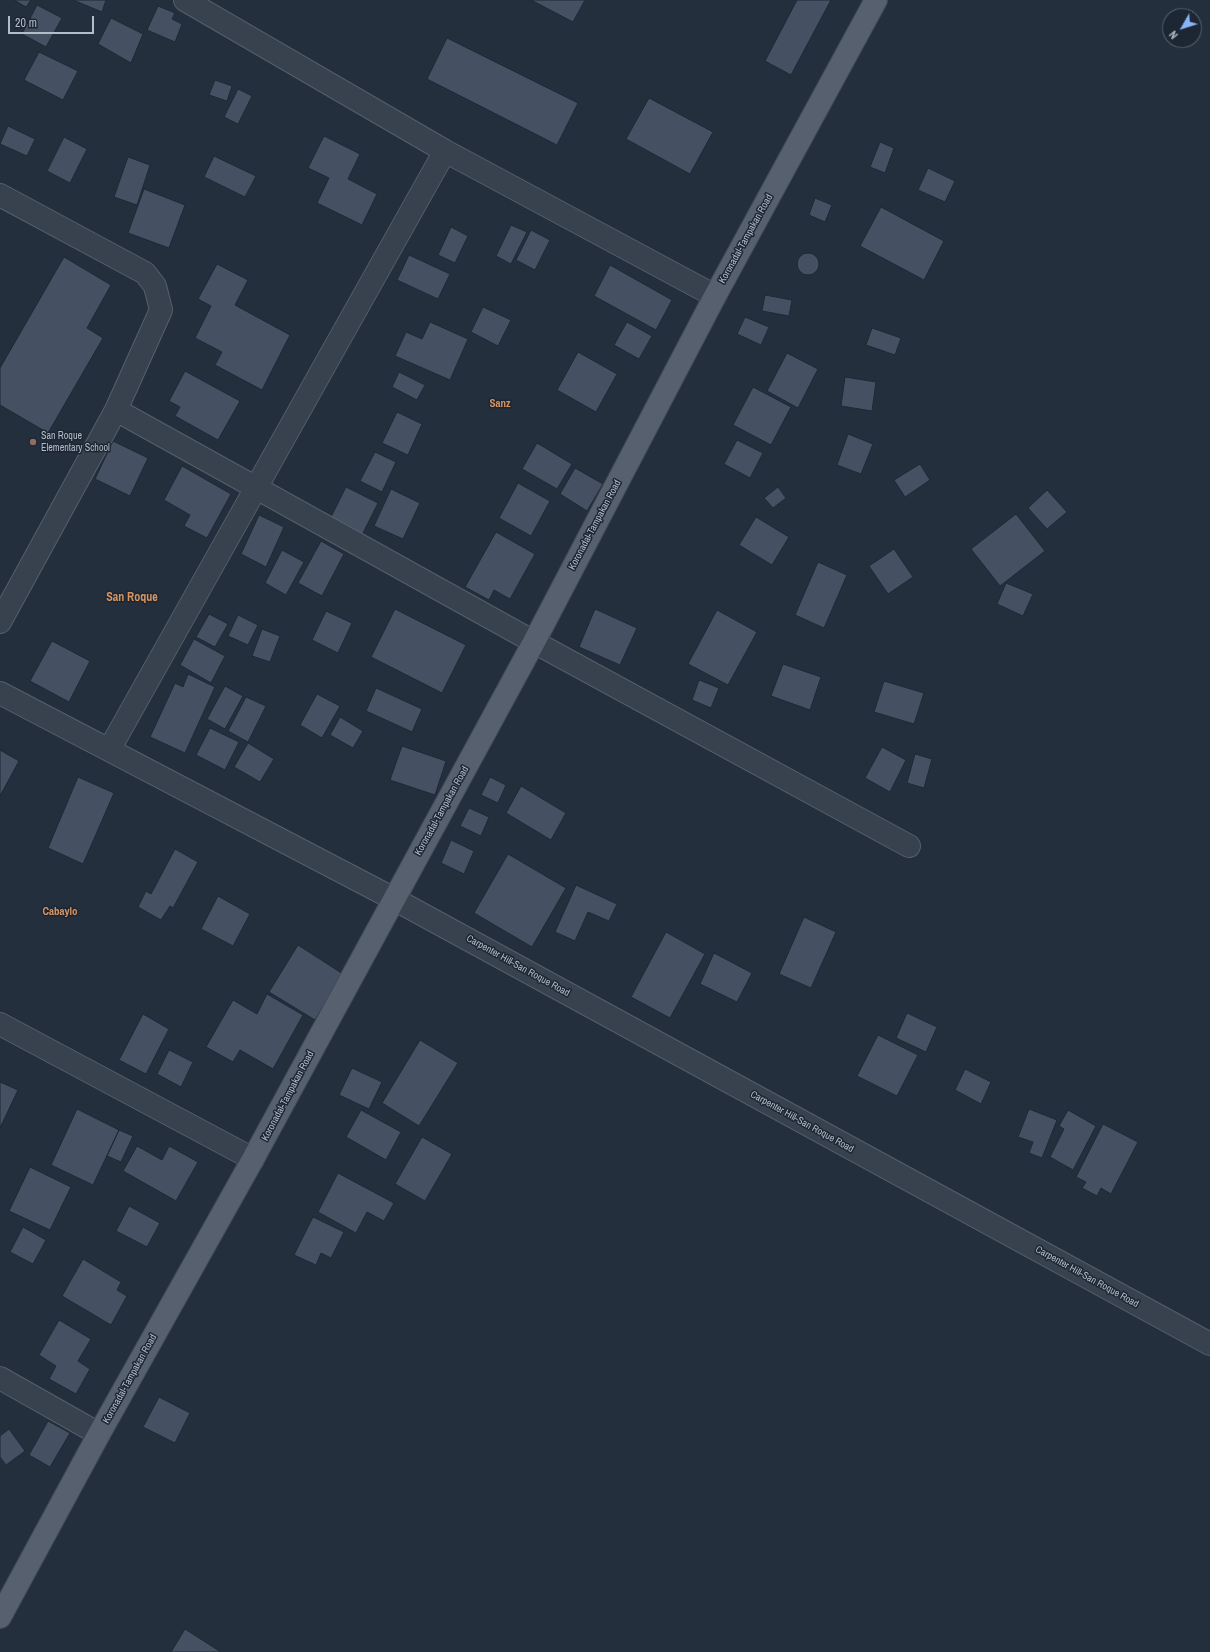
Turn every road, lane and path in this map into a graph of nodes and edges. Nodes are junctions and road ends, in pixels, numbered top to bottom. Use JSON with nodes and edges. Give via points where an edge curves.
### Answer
{"nodes":[{"id":1,"x":185,"y":0,"type":"edge"},
{"id":2,"x":876,"y":0,"type":"edge"},
{"id":3,"x":445,"y":151,"type":"junction"},
{"id":4,"x":0,"y":195,"type":"edge"},
{"id":5,"x":715,"y":296,"type":"junction"},
{"id":6,"x":116,"y":410,"type":"junction"},
{"id":7,"x":255,"y":488,"type":"junction"},
{"id":8,"x":0,"y":622,"type":"edge"},
{"id":9,"x":534,"y":642,"type":"junction"},
{"id":10,"x":0,"y":693,"type":"edge"},
{"id":11,"x":109,"y":750,"type":"junction"},
{"id":12,"x":909,"y":846,"type":"dead end"},
{"id":13,"x":394,"y":899,"type":"junction"},
{"id":14,"x":0,"y":1024,"type":"edge"},
{"id":15,"x":253,"y":1159,"type":"junction"},
{"id":16,"x":1210,"y":1344,"type":"edge"},
{"id":17,"x":0,"y":1378,"type":"edge"},
{"id":18,"x":99,"y":1434,"type":"junction"},
{"id":19,"x":0,"y":1618,"type":"edge"}],
"edges":[{"from":1,"to":3,"type":"street"},
{"from":2,"to":5,"type":"main road","name":"Koronadal-Tampakan Road"},
{"from":3,"to":5,"type":"street"},
{"from":3,"to":7,"type":"street"},
{"from":4,"to":6,"type":"street","via":[[145,273],[155,286],[161,310]]},
{"from":5,"to":9,"type":"main road","name":"Koronadal-Tampakan Road"},
{"from":6,"to":7,"type":"street"},
{"from":6,"to":8,"type":"street"},
{"from":7,"to":9,"type":"street"},
{"from":7,"to":11,"type":"street"},
{"from":9,"to":12,"type":"street"},
{"from":9,"to":13,"type":"main road","name":"Koronadal-Tampakan Road"},
{"from":10,"to":11,"type":"street","name":"Carpenter Hill-San Roque Road"},
{"from":11,"to":13,"type":"street","name":"Carpenter Hill-San Roque Road"},
{"from":13,"to":15,"type":"main road","name":"Koronadal-Tampakan Road"},
{"from":13,"to":16,"type":"street","name":"Carpenter Hill-San Roque Road"},
{"from":14,"to":15,"type":"street"},
{"from":15,"to":18,"type":"main road","name":"Koronadal-Tampakan Road"},
{"from":17,"to":18,"type":"street"},
{"from":18,"to":19,"type":"main road","name":"Koronadal-Tampakan Road"}]}
